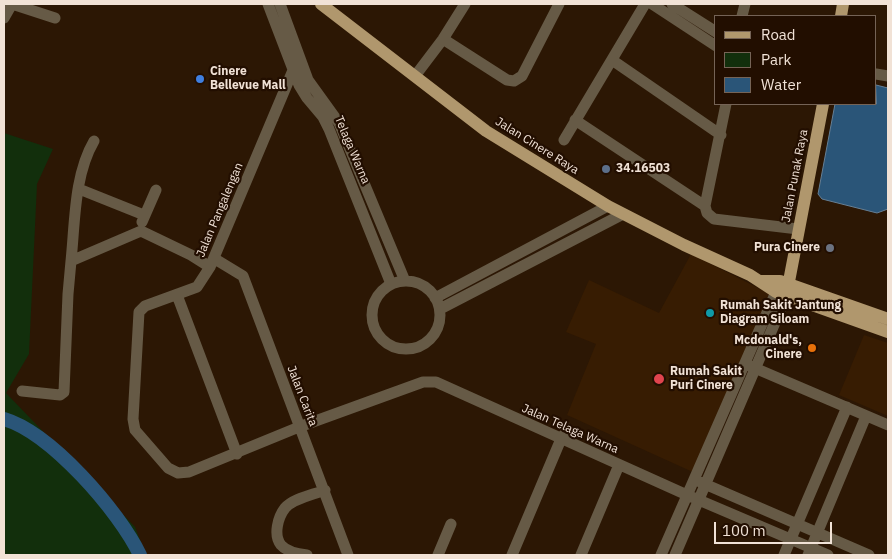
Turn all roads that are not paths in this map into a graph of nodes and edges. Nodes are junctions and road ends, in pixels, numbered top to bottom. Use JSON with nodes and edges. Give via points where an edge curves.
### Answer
{"nodes":[{"id":1,"x":12,"y":4,"type":"edge"},
{"id":2,"x":268,"y":4,"type":"edge"},
{"id":3,"x":280,"y":4,"type":"edge"},
{"id":4,"x":321,"y":4,"type":"edge"},
{"id":5,"x":465,"y":4,"type":"edge"},
{"id":6,"x":559,"y":4,"type":"edge"},
{"id":7,"x":645,"y":4,"type":"edge"},
{"id":8,"x":652,"y":4,"type":"edge"},
{"id":9,"x":672,"y":4,"type":"edge"},
{"id":10,"x":4,"y":18,"type":"edge"},
{"id":11,"x":55,"y":18,"type":"dead end"},
{"id":12,"x":714,"y":31,"type":"edge"},
{"id":13,"x":443,"y":39,"type":"junction"},
{"id":14,"x":714,"y":45,"type":"edge"},
{"id":15,"x":299,"y":56,"type":"junction"},
{"id":16,"x":612,"y":60,"type":"junction"},
{"id":17,"x":294,"y":68,"type":"junction"},
{"id":18,"x":415,"y":76,"type":"junction"},
{"id":19,"x":726,"y":105,"type":"edge"},
{"id":20,"x":823,"y":105,"type":"edge"},
{"id":21,"x":575,"y":120,"type":"junction"},
{"id":22,"x":721,"y":135,"type":"junction"},
{"id":23,"x":564,"y":140,"type":"dead end"},
{"id":24,"x":94,"y":141,"type":"dead end"},
{"id":25,"x":79,"y":189,"type":"junction"},
{"id":26,"x":156,"y":190,"type":"dead end"},
{"id":27,"x":608,"y":206,"type":"junction"},
{"id":28,"x":705,"y":206,"type":"junction"},
{"id":29,"x":623,"y":214,"type":"junction"},
{"id":30,"x":144,"y":215,"type":"junction"},
{"id":31,"x":798,"y":229,"type":"junction"},
{"id":32,"x":141,"y":231,"type":"junction"},
{"id":33,"x":71,"y":260,"type":"junction"},
{"id":34,"x":213,"y":263,"type":"junction"},
{"id":35,"x":405,"y":281,"type":"junction"},
{"id":36,"x":391,"y":284,"type":"junction"},
{"id":37,"x":783,"y":288,"type":"junction"},
{"id":38,"x":812,"y":291,"type":"junction"},
{"id":39,"x":177,"y":295,"type":"junction"},
{"id":40,"x":436,"y":298,"type":"junction"},
{"id":41,"x":807,"y":304,"type":"junction"},
{"id":42,"x":440,"y":309,"type":"junction"},
{"id":43,"x":888,"y":319,"type":"edge"},
{"id":44,"x":888,"y":332,"type":"edge"},
{"id":45,"x":756,"y":368,"type":"junction"},
{"id":46,"x":22,"y":391,"type":"dead end"},
{"id":47,"x":847,"y":407,"type":"junction"},
{"id":48,"x":866,"y":416,"type":"junction"},
{"id":49,"x":888,"y":425,"type":"edge"},
{"id":50,"x":298,"y":427,"type":"junction"},
{"id":51,"x":565,"y":434,"type":"junction"},
{"id":52,"x":236,"y":454,"type":"junction"},
{"id":53,"x":619,"y":465,"type":"junction"},
{"id":54,"x":178,"y":473,"type":"joint"},
{"id":55,"x":694,"y":480,"type":"junction"},
{"id":56,"x":705,"y":484,"type":"junction"},
{"id":57,"x":325,"y":490,"type":"junction"},
{"id":58,"x":687,"y":495,"type":"junction"},
{"id":59,"x":698,"y":500,"type":"junction"},
{"id":60,"x":451,"y":524,"type":"dead end"},
{"id":61,"x":797,"y":526,"type":"junction"},
{"id":62,"x":817,"y":534,"type":"junction"},
{"id":63,"x":792,"y":538,"type":"junction"},
{"id":64,"x":810,"y":552,"type":"edge"},
{"id":65,"x":307,"y":555,"type":"edge"},
{"id":66,"x":348,"y":555,"type":"edge"},
{"id":67,"x":438,"y":555,"type":"edge"},
{"id":68,"x":512,"y":555,"type":"edge"},
{"id":69,"x":581,"y":555,"type":"edge"},
{"id":70,"x":661,"y":555,"type":"edge"},
{"id":71,"x":674,"y":555,"type":"edge"},
{"id":72,"x":784,"y":555,"type":"edge"},
{"id":73,"x":828,"y":555,"type":"edge"},
{"id":74,"x":869,"y":555,"type":"edge"}],
"edges":[{"from":1,"to":10,"type":"street"},
{"from":1,"to":11,"type":"street"},
{"from":2,"to":17,"type":"street","name":"Telaga Warna"},
{"from":3,"to":15,"type":"street","name":"Telaga Warna"},
{"from":4,"to":18,"type":"main road","name":"Jalan Cinere Raya"},
{"from":5,"to":13,"type":"street"},
{"from":6,"to":13,"type":"street","via":[[522,76],[514,81],[506,80]]},
{"from":7,"to":16,"type":"street"},
{"from":8,"to":14,"type":"street"},
{"from":9,"to":12,"type":"street"},
{"from":13,"to":18,"type":"street"},
{"from":15,"to":17,"type":"street","name":"Jalan Pangalengan"},
{"from":15,"to":35,"type":"street","name":"Telaga Warna","via":[[314,92],[339,123]]},
{"from":16,"to":21,"type":"street"},
{"from":16,"to":22,"type":"street"},
{"from":17,"to":34,"type":"street","name":"Jalan Pangalengan"},
{"from":17,"to":36,"type":"street","name":"Telaga Warna","via":[[307,98],[329,129]]},
{"from":18,"to":27,"type":"main road","name":"Jalan Cinere Raya","via":[[486,131]]},
{"from":19,"to":22,"type":"street"},
{"from":20,"to":31,"type":"main road","name":"Jalan Punak Raya"},
{"from":21,"to":23,"type":"street"},
{"from":21,"to":28,"type":"street"},
{"from":22,"to":28,"type":"street"},
{"from":24,"to":25,"type":"street","via":[[83,167]]},
{"from":25,"to":30,"type":"street"},
{"from":25,"to":33,"type":"street"},
{"from":26,"to":30,"type":"street"},
{"from":27,"to":29,"type":"main road","name":"Jalan Cinere Raya"},
{"from":27,"to":40,"type":"street"},
{"from":28,"to":31,"type":"street","via":[[714,219]]},
{"from":29,"to":37,"type":"main road","name":"Jalan Cinere Raya","via":[[759,281]]},
{"from":29,"to":42,"type":"street"},
{"from":30,"to":32,"type":"street"},
{"from":31,"to":37,"type":"main road","name":"Jalan Punak Raya"},
{"from":32,"to":33,"type":"street"},
{"from":32,"to":34,"type":"street","name":"Jalan Carita"},
{"from":33,"to":46,"type":"street","via":[[64,392],[60,395]]},
{"from":34,"to":39,"type":"street","name":"Jalan Pangalengan","via":[[197,287]]},
{"from":34,"to":50,"type":"street","name":"Jalan Carita","via":[[243,276]]},
{"from":35,"to":36,"type":"street"},
{"from":35,"to":40,"type":"street","via":[[423,285]]},
{"from":36,"to":42,"type":"street","via":[[380,292],[372,310],[375,330],[387,344],[406,350],[425,344],[437,329]]},
{"from":37,"to":38,"type":"main road","name":"Jalan Cinere Raya"},
{"from":37,"to":41,"type":"main road","name":"Jalan Cinere Raya"},
{"from":37,"to":45,"type":"street"},
{"from":38,"to":41,"type":"main road"},
{"from":38,"to":43,"type":"main road","name":"Jalan Cinere Raya"},
{"from":39,"to":52,"type":"street"},
{"from":39,"to":54,"type":"street","name":"Jalan Pangalengan","via":[[145,306],[139,312],[133,419],[135,430],[168,468]]},
{"from":40,"to":42,"type":"street"},
{"from":41,"to":44,"type":"main road","name":"Jalan Cinere Raya"},
{"from":45,"to":47,"type":"street"},
{"from":45,"to":55,"type":"street"},
{"from":45,"to":56,"type":"street"},
{"from":47,"to":48,"type":"street"},
{"from":47,"to":61,"type":"street"},
{"from":48,"to":49,"type":"street"},
{"from":48,"to":62,"type":"street"},
{"from":50,"to":51,"type":"street","name":"Jalan Telaga Warna","via":[[423,382],[436,382]]},
{"from":50,"to":52,"type":"street","name":"Jalan Telaga Warna"},
{"from":50,"to":57,"type":"street","name":"Jalan Carita"},
{"from":51,"to":53,"type":"street","name":"Jalan Telaga Warna"},
{"from":51,"to":68,"type":"street"},
{"from":52,"to":54,"type":"street","name":"Jalan Telaga Warna"},
{"from":53,"to":58,"type":"street","name":"Jalan Telaga Warna"},
{"from":53,"to":69,"type":"street"},
{"from":55,"to":56,"type":"street"},
{"from":55,"to":58,"type":"street"},
{"from":56,"to":59,"type":"street"},
{"from":56,"to":61,"type":"street"},
{"from":57,"to":65,"type":"street","via":[[286,507],[279,519],[278,535],[282,545],[294,553]]},
{"from":57,"to":66,"type":"street","name":"Jalan Carita"},
{"from":58,"to":59,"type":"street","name":"Jalan Telaga Warna"},
{"from":58,"to":70,"type":"street"},
{"from":59,"to":63,"type":"street","name":"Jalan Telaga Warna"},
{"from":59,"to":71,"type":"street"},
{"from":60,"to":67,"type":"street"},
{"from":61,"to":62,"type":"street"},
{"from":61,"to":63,"type":"street"},
{"from":62,"to":64,"type":"street"},
{"from":62,"to":74,"type":"street"},
{"from":63,"to":64,"type":"street","name":"Jalan Telaga Warna"},
{"from":63,"to":72,"type":"street"},
{"from":64,"to":73,"type":"street","name":"Jalan Telaga Warna"}]}
